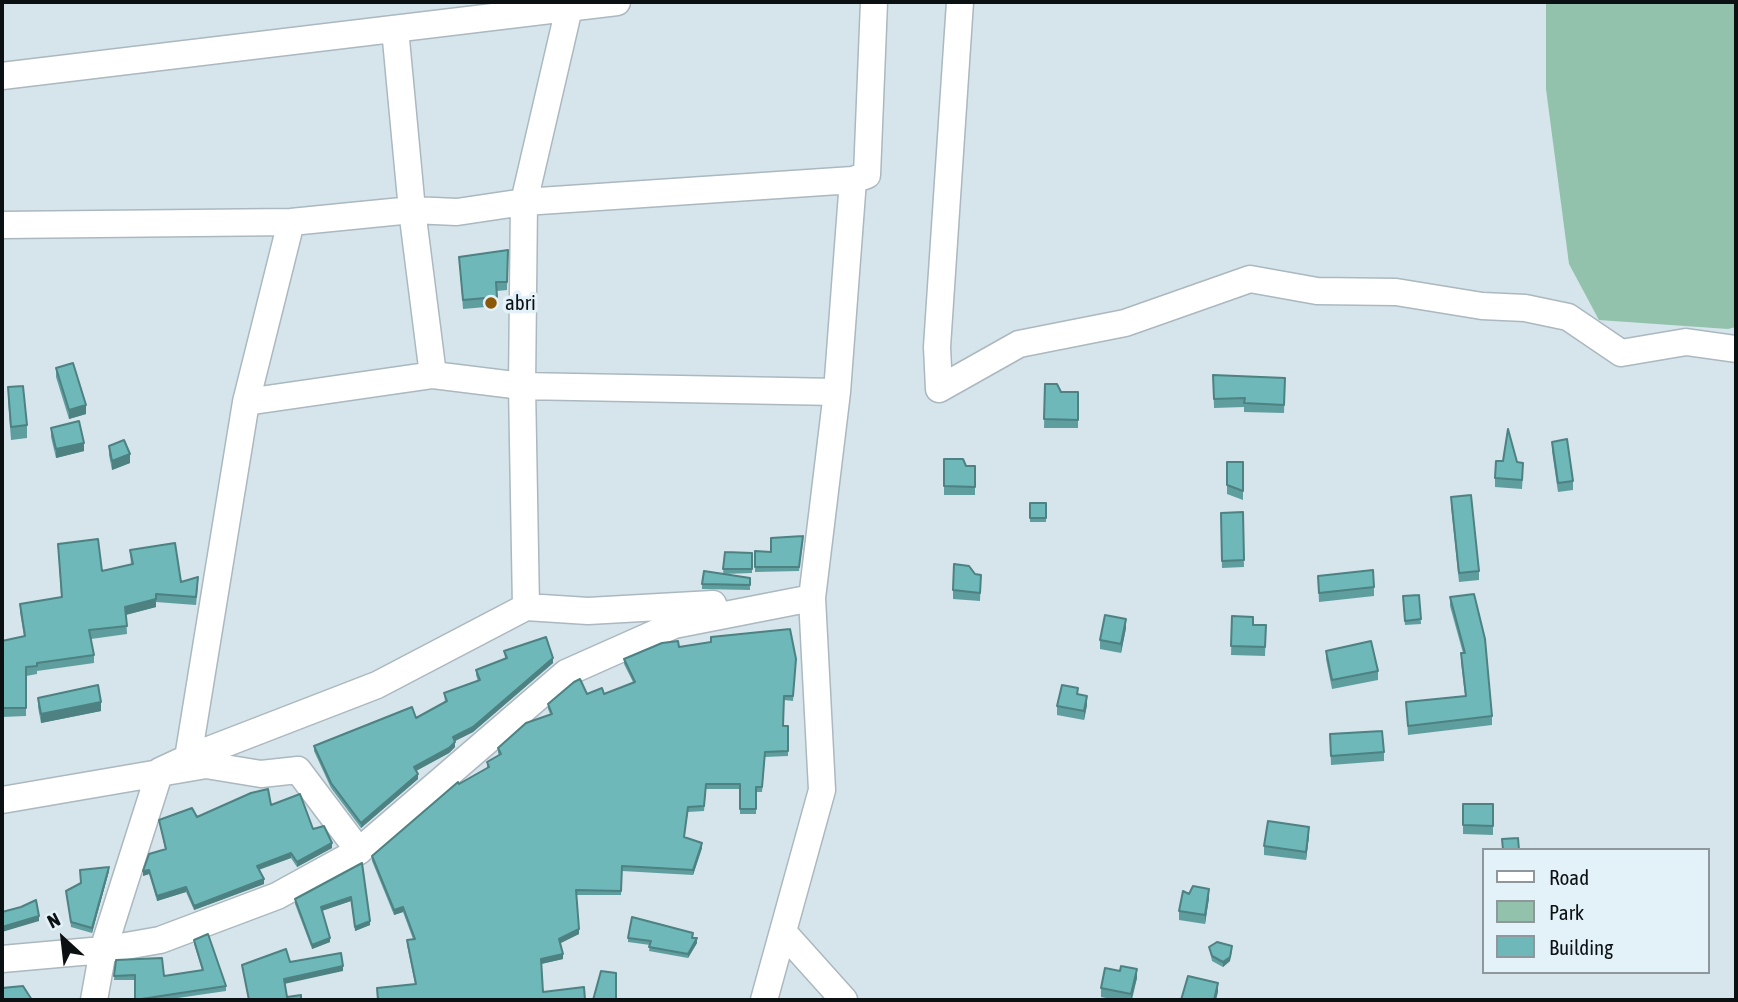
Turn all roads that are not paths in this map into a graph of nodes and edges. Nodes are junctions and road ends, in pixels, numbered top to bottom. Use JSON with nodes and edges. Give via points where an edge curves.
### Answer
{"nodes":[{"id":1,"x":617,"y":2,"type":"edge"},
{"id":2,"x":874,"y":2,"type":"edge"},
{"id":3,"x":960,"y":2,"type":"edge"},
{"id":4,"x":569,"y":8,"type":"junction"},
{"id":5,"x":395,"y":29,"type":"junction"},
{"id":6,"x":2,"y":76,"type":"edge"},
{"id":7,"x":853,"y":180,"type":"junction"},
{"id":8,"x":524,"y":202,"type":"junction"},
{"id":9,"x":412,"y":210,"type":"junction"},
{"id":10,"x":291,"y":222,"type":"junction"},
{"id":11,"x":2,"y":225,"type":"edge"},
{"id":12,"x":1736,"y":349,"type":"edge"},
{"id":13,"x":433,"y":375,"type":"junction"},
{"id":14,"x":522,"y":386,"type":"junction"},
{"id":15,"x":836,"y":392,"type":"junction"},
{"id":16,"x":246,"y":402,"type":"junction"},
{"id":17,"x":812,"y":598,"type":"junction"},
{"id":18,"x":526,"y":607,"type":"junction"},
{"id":19,"x":188,"y":758,"type":"junction"},
{"id":20,"x":160,"y":771,"type":"junction"},
{"id":21,"x":2,"y":800,"type":"edge"},
{"id":22,"x":359,"y":851,"type":"junction"},
{"id":23,"x":783,"y":932,"type":"junction"},
{"id":24,"x":103,"y":950,"type":"junction"},
{"id":25,"x":2,"y":960,"type":"edge"},
{"id":26,"x":94,"y":1000,"type":"edge"},
{"id":27,"x":764,"y":1000,"type":"edge"},
{"id":28,"x":844,"y":1000,"type":"edge"}],
"edges":[{"from":1,"to":4,"type":"street"},
{"from":2,"to":7,"type":"street","via":[[867,175]]},
{"from":3,"to":12,"type":"street","via":[[937,347],[939,388],[1019,344],[1125,323],[1250,279],[1317,292],[1396,292],[1525,308],[1577,321],[1621,353],[1686,342]]},
{"from":4,"to":5,"type":"street"},
{"from":4,"to":8,"type":"street"},
{"from":5,"to":6,"type":"street"},
{"from":5,"to":9,"type":"street"},
{"from":7,"to":8,"type":"street"},
{"from":7,"to":15,"type":"street"},
{"from":8,"to":9,"type":"street","via":[[457,212]]},
{"from":8,"to":14,"type":"street"},
{"from":9,"to":10,"type":"street"},
{"from":9,"to":13,"type":"street"},
{"from":10,"to":11,"type":"street"},
{"from":10,"to":16,"type":"street"},
{"from":13,"to":14,"type":"street"},
{"from":13,"to":16,"type":"street"},
{"from":14,"to":15,"type":"street"},
{"from":14,"to":18,"type":"street"},
{"from":15,"to":17,"type":"street"},
{"from":16,"to":19,"type":"street"},
{"from":17,"to":18,"type":"street","via":[[588,611]]},
{"from":17,"to":22,"type":"street","via":[[674,625],[566,673]]},
{"from":17,"to":23,"type":"street","via":[[822,790]]},
{"from":18,"to":19,"type":"street","via":[[377,685]]},
{"from":19,"to":20,"type":"street"},
{"from":20,"to":21,"type":"street"},
{"from":20,"to":22,"type":"street","via":[[206,765],[261,774],[298,769]]},
{"from":20,"to":24,"type":"street"},
{"from":22,"to":24,"type":"street","via":[[264,901],[160,940]]},
{"from":23,"to":27,"type":"street"},
{"from":23,"to":28,"type":"street"},
{"from":24,"to":25,"type":"street"},
{"from":24,"to":26,"type":"street"}]}
